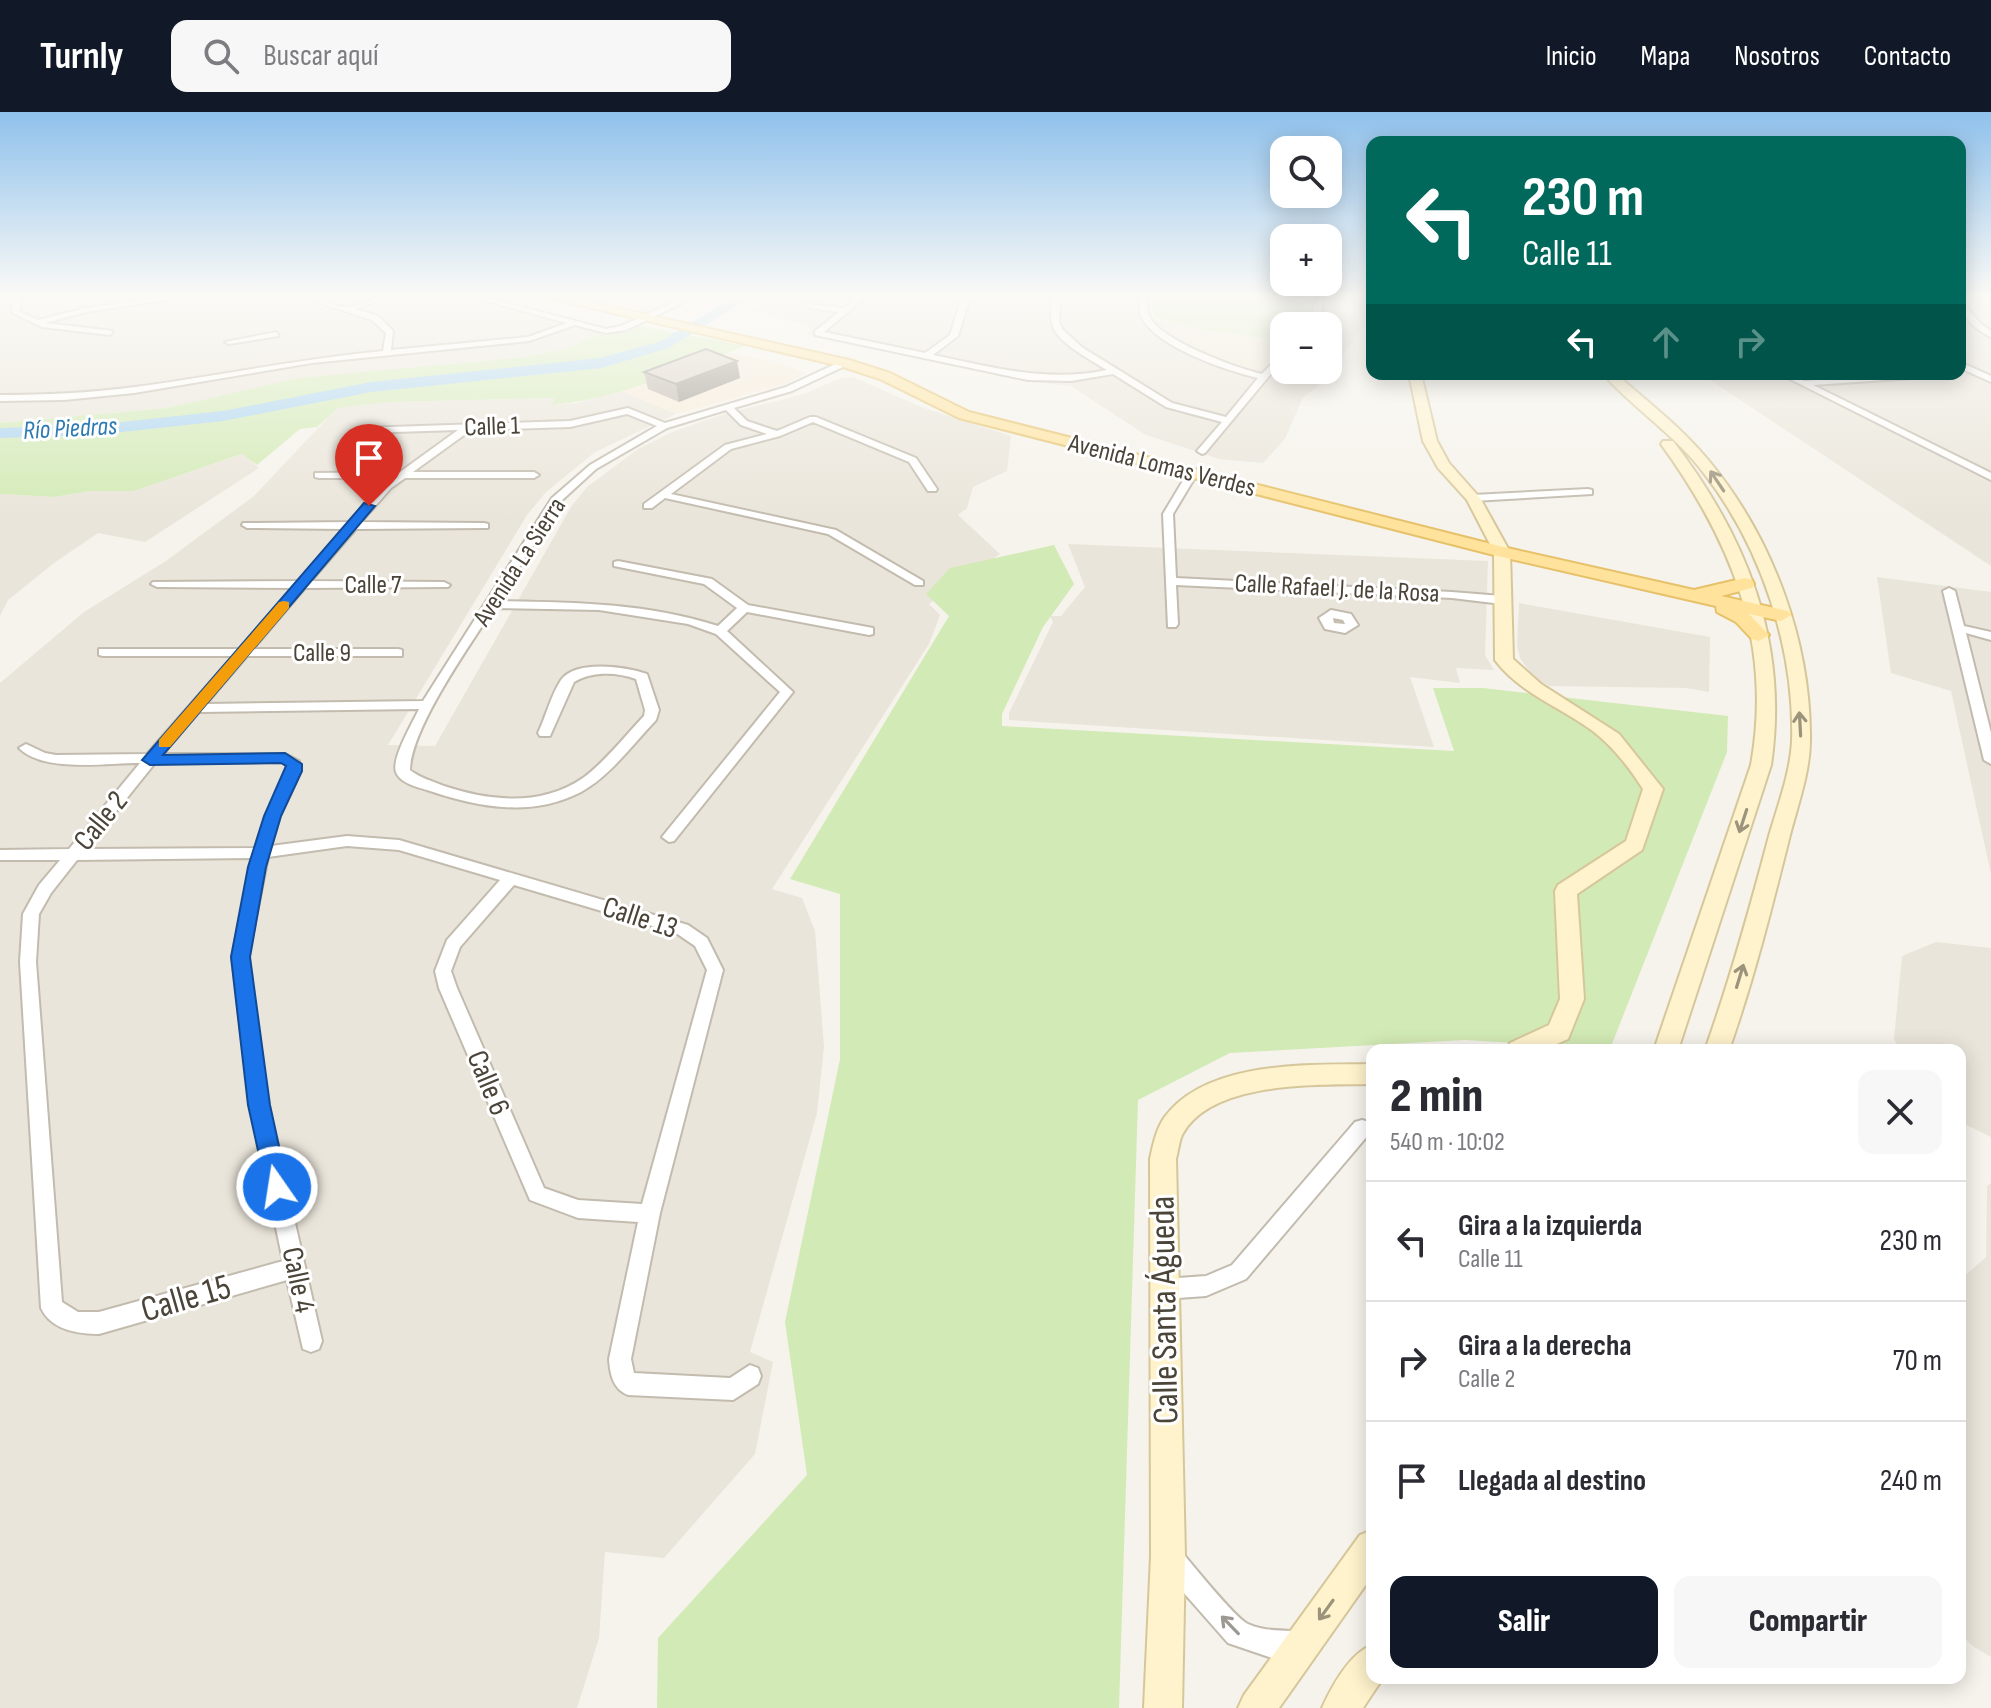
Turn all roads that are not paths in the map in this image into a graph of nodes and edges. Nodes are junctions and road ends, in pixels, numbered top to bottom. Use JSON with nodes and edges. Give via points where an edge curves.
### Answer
{"nodes":[{"id":1,"x":239,"y":371,"type":"edge"},
{"id":2,"x":819,"y":371,"type":"edge"},
{"id":3,"x":828,"y":371,"type":"edge"},
{"id":4,"x":869,"y":371,"type":"edge"},
{"id":5,"x":1009,"y":371,"type":"edge"},
{"id":6,"x":1112,"y":371,"type":"edge"},
{"id":7,"x":1114,"y":371,"type":"edge"},
{"id":8,"x":1245,"y":371,"type":"edge"},
{"id":9,"x":1268,"y":371,"type":"edge"},
{"id":10,"x":820,"y":376,"type":"junction"},
{"id":11,"x":1263,"y":377,"type":"junction"},
{"id":12,"x":889,"y":378,"type":"junction"},
{"id":13,"x":1416,"y":380,"type":"edge"},
{"id":14,"x":1602,"y":380,"type":"edge"},
{"id":15,"x":1616,"y":380,"type":"edge"},
{"id":16,"x":1795,"y":380,"type":"edge"},
{"id":17,"x":1843,"y":380,"type":"edge"},
{"id":18,"x":1802,"y":384,"type":"junction"},
{"id":19,"x":0,"y":398,"type":"edge"},
{"id":20,"x":728,"y":407,"type":"junction"},
{"id":21,"x":1226,"y":420,"type":"junction"},
{"id":22,"x":664,"y":426,"type":"junction"},
{"id":23,"x":467,"y":428,"type":"junction"},
{"id":24,"x":363,"y":430,"type":"dead end"},
{"id":25,"x":777,"y":434,"type":"junction"},
{"id":26,"x":1202,"y":451,"type":"dead end"},
{"id":27,"x":1192,"y":474,"type":"junction"},
{"id":28,"x":319,"y":475,"type":"dead end"},
{"id":29,"x":400,"y":475,"type":"junction"},
{"id":30,"x":534,"y":475,"type":"dead end"},
{"id":31,"x":1991,"y":477,"type":"edge"},
{"id":32,"x":932,"y":489,"type":"dead end"},
{"id":33,"x":1588,"y":492,"type":"dead end"},
{"id":34,"x":663,"y":495,"type":"junction"},
{"id":35,"x":1473,"y":498,"type":"junction"},
{"id":36,"x":648,"y":506,"type":"dead end"},
{"id":37,"x":247,"y":525,"type":"dead end"},
{"id":38,"x":350,"y":526,"type":"junction"},
{"id":39,"x":484,"y":526,"type":"dead end"},
{"id":40,"x":1502,"y":552,"type":"junction"},
{"id":41,"x":618,"y":564,"type":"dead end"},
{"id":42,"x":1172,"y":581,"type":"junction"},
{"id":43,"x":919,"y":583,"type":"dead end"},
{"id":44,"x":157,"y":584,"type":"dead end"},
{"id":45,"x":301,"y":584,"type":"junction"},
{"id":46,"x":1745,"y":584,"type":"junction"},
{"id":47,"x":444,"y":585,"type":"dead end"},
{"id":48,"x":1332,"y":589,"type":"junction"},
{"id":49,"x":1949,"y":591,"type":"dead end"},
{"id":50,"x":1682,"y":593,"type":"junction"},
{"id":51,"x":1502,"y":600,"type":"junction"},
{"id":52,"x":492,"y":604,"type":"junction"},
{"id":53,"x":744,"y":608,"type":"junction"},
{"id":54,"x":1754,"y":609,"type":"junction"},
{"id":55,"x":1336,"y":614,"type":"dead end"},
{"id":56,"x":1781,"y":615,"type":"junction"},
{"id":57,"x":1172,"y":624,"type":"dead end"},
{"id":58,"x":1958,"y":628,"type":"junction"},
{"id":59,"x":720,"y":631,"type":"junction"},
{"id":60,"x":869,"y":631,"type":"dead end"},
{"id":61,"x":1759,"y":635,"type":"junction"},
{"id":62,"x":1991,"y":636,"type":"edge"},
{"id":63,"x":103,"y":652,"type":"dead end"},
{"id":64,"x":244,"y":653,"type":"junction"},
{"id":65,"x":398,"y":653,"type":"dead end"},
{"id":66,"x":427,"y":705,"type":"junction"},
{"id":67,"x":196,"y":708,"type":"junction"},
{"id":68,"x":545,"y":733,"type":"dead end"},
{"id":69,"x":26,"y":748,"type":"dead end"},
{"id":70,"x":150,"y":760,"type":"junction"},
{"id":71,"x":1991,"y":760,"type":"edge"},
{"id":72,"x":669,"y":837,"type":"dead end"},
{"id":73,"x":261,"y":853,"type":"junction"},
{"id":74,"x":74,"y":854,"type":"junction"},
{"id":75,"x":0,"y":855,"type":"edge"},
{"id":76,"x":511,"y":878,"type":"junction"},
{"id":77,"x":1532,"y":1044,"type":"edge"},
{"id":78,"x":1668,"y":1044,"type":"edge"},
{"id":79,"x":1719,"y":1044,"type":"edge"},
{"id":80,"x":1366,"y":1074,"type":"edge"},
{"id":81,"x":1362,"y":1128,"type":"dead end"},
{"id":82,"x":650,"y":1213,"type":"junction"},
{"id":83,"x":295,"y":1268,"type":"junction"},
{"id":84,"x":1164,"y":1289,"type":"junction"},
{"id":85,"x":75,"y":1323,"type":"joint"},
{"id":86,"x":311,"y":1341,"type":"dead end"},
{"id":87,"x":750,"y":1376,"type":"dead end"},
{"id":88,"x":1366,"y":1555,"type":"edge"},
{"id":89,"x":1168,"y":1556,"type":"junction"},
{"id":90,"x":1302,"y":1644,"type":"junction"},
{"id":91,"x":1366,"y":1672,"type":"edge"},
{"id":92,"x":1163,"y":1708,"type":"edge"},
{"id":93,"x":1257,"y":1708,"type":"edge"},
{"id":94,"x":1341,"y":1708,"type":"edge"}],
"edges":[{"from":1,"to":19,"type":"street","via":[[134,390]]},
{"from":2,"to":10,"type":"main road"},
{"from":3,"to":10,"type":"street","name":"Avenida La Sierra"},
{"from":4,"to":12,"type":"main road","name":"Avenida Lomas Verdes"},
{"from":5,"to":6,"type":"street","via":[[1051,380]]},
{"from":7,"to":21,"type":"street","via":[[1169,405]]},
{"from":8,"to":11,"type":"street"},
{"from":9,"to":11,"type":"street"},
{"from":10,"to":12,"type":"main road"},
{"from":10,"to":20,"type":"street","name":"Avenida La Sierra"},
{"from":11,"to":21,"type":"street"},
{"from":12,"to":27,"type":"main road","name":"Avenida Lomas Verdes","via":[[964,415]]},
{"from":13,"to":35,"type":"main road","via":[[1430,441],[1443,465]]},
{"from":14,"to":46,"type":"main road","via":[[1681,460],[1705,494]]},
{"from":56,"to":15,"type":"main road","one_way":true,"via":[[1767,569],[1714,476]]},
{"from":16,"to":18,"type":"street"},
{"from":17,"to":18,"type":"street"},
{"from":18,"to":31,"type":"street"},
{"from":20,"to":22,"type":"street","name":"Avenida La Sierra"},
{"from":20,"to":25,"type":"street","via":[[744,423]]},
{"from":21,"to":26,"type":"street"},
{"from":22,"to":23,"type":"street","name":"Calle 1","via":[[628,411],[570,424]]},
{"from":22,"to":52,"type":"street","name":"Avenida La Sierra","via":[[593,467],[556,500]]},
{"from":23,"to":24,"type":"street","name":"Calle 1"},
{"from":23,"to":29,"type":"street","name":"Calle 2"},
{"from":25,"to":32,"type":"street","via":[[813,419],[913,460]]},
{"from":25,"to":34,"type":"street","via":[[728,447]]},
{"from":27,"to":40,"type":"main road","name":"Avenida Lomas Verdes"},
{"from":27,"to":42,"type":"street","via":[[1168,514]]},
{"from":28,"to":29,"type":"street"},
{"from":29,"to":30,"type":"street"},
{"from":29,"to":38,"type":"street","name":"Calle 2"},
{"from":33,"to":35,"type":"street"},
{"from":34,"to":36,"type":"street"},
{"from":34,"to":43,"type":"street","via":[[832,532]]},
{"from":35,"to":40,"type":"main road"},
{"from":37,"to":38,"type":"street"},
{"from":38,"to":39,"type":"street"},
{"from":38,"to":45,"type":"street","name":"Calle 2"},
{"from":40,"to":50,"type":"main road","name":"Avenida Lomas Verdes"},
{"from":40,"to":51,"type":"main road"},
{"from":41,"to":53,"type":"street","via":[[708,581]]},
{"from":42,"to":48,"type":"street","name":"Calle Rafael J. de la Rosa"},
{"from":42,"to":57,"type":"street"},
{"from":44,"to":45,"type":"street","name":"Calle 7"},
{"from":45,"to":47,"type":"street","name":"Calle 7"},
{"from":45,"to":64,"type":"street","name":"Calle 2"},
{"from":46,"to":50,"type":"main road"},
{"from":46,"to":54,"type":"main road"},
{"from":48,"to":51,"type":"street","name":"Calle Rafael J. de la Rosa"},
{"from":48,"to":55,"type":"street"},
{"from":49,"to":58,"type":"street"},
{"from":50,"to":54,"type":"main road","name":"Avenida Lomas Verdes"},
{"from":50,"to":61,"type":"main road","via":[[1743,618]]},
{"from":51,"to":77,"type":"main road","via":[[1504,660],[1513,672],[1597,725],[1635,760],[1653,789],[1635,845],[1566,891],[1572,999],[1559,1032]]},
{"from":52,"to":59,"type":"street","via":[[599,606]]},
{"from":52,"to":66,"type":"street","name":"Avenida La Sierra"},
{"from":53,"to":59,"type":"street"},
{"from":53,"to":60,"type":"street"},
{"from":54,"to":56,"type":"main road","name":"Avenida Lomas Verdes"},
{"from":54,"to":61,"type":"main road"},
{"from":79,"to":56,"type":"main road","one_way":true,"via":[[1772,869],[1801,742],[1790,644]]},
{"from":58,"to":62,"type":"street"},
{"from":58,"to":71,"type":"street"},
{"from":59,"to":72,"type":"street","via":[[787,692]]},
{"from":61,"to":78,"type":"main road","one_way":true,"via":[[1769,738]]},
{"from":63,"to":64,"type":"street","name":"Calle 9"},
{"from":64,"to":65,"type":"street","name":"Calle 9"},
{"from":64,"to":67,"type":"street","name":"Calle 2"},
{"from":66,"to":67,"type":"street"},
{"from":66,"to":68,"type":"street","name":"Avenida La Sierra","via":[[401,762],[403,772],[468,799],[518,804],[558,797],[590,780],[651,717],[642,677],[575,674]]},
{"from":67,"to":70,"type":"street","name":"Calle 2"},
{"from":69,"to":70,"type":"street","via":[[56,759]]},
{"from":70,"to":73,"type":"street","name":"Calle 4","via":[[285,758],[294,764]]},
{"from":70,"to":74,"type":"street","name":"Calle 2"},
{"from":73,"to":74,"type":"street","name":"Calle 13"},
{"from":73,"to":76,"type":"street","name":"Calle 13","via":[[369,841]]},
{"from":73,"to":83,"type":"street","name":"Calle 4","via":[[240,957],[259,1105]]},
{"from":74,"to":75,"type":"street","name":"Calle 13"},
{"from":74,"to":85,"type":"street","name":"Calle 2","via":[[31,914],[28,962],[52,1308]]},
{"from":76,"to":82,"type":"street","name":"Calle 6","via":[[453,944],[443,971],[448,988],[537,1194],[589,1213]]},
{"from":76,"to":82,"type":"street","name":"Calle 13","via":[[682,929],[701,942],[715,970]]},
{"from":80,"to":84,"type":"main road","name":"Calle Santa Águeda","via":[[1261,1078],[1204,1098],[1173,1126],[1163,1159]]},
{"from":81,"to":84,"type":"street","via":[[1239,1272],[1206,1286]]},
{"from":82,"to":87,"type":"street","name":"Calle 13","via":[[621,1373],[628,1384],[733,1389]]},
{"from":83,"to":85,"type":"street","name":"Calle 15","via":[[99,1323]]},
{"from":83,"to":86,"type":"street","name":"Calle 4"},
{"from":84,"to":89,"type":"main road","name":"Calle Santa Águeda"},
{"from":88,"to":90,"type":"main road","one_way":true},
{"from":90,"to":89,"type":"street","one_way":true,"via":[[1272,1645],[1237,1634]]},
{"from":89,"to":92,"type":"main road","name":"Calle Santa Águeda"},
{"from":90,"to":93,"type":"main road"},
{"from":91,"to":94,"type":"main road"}]}
